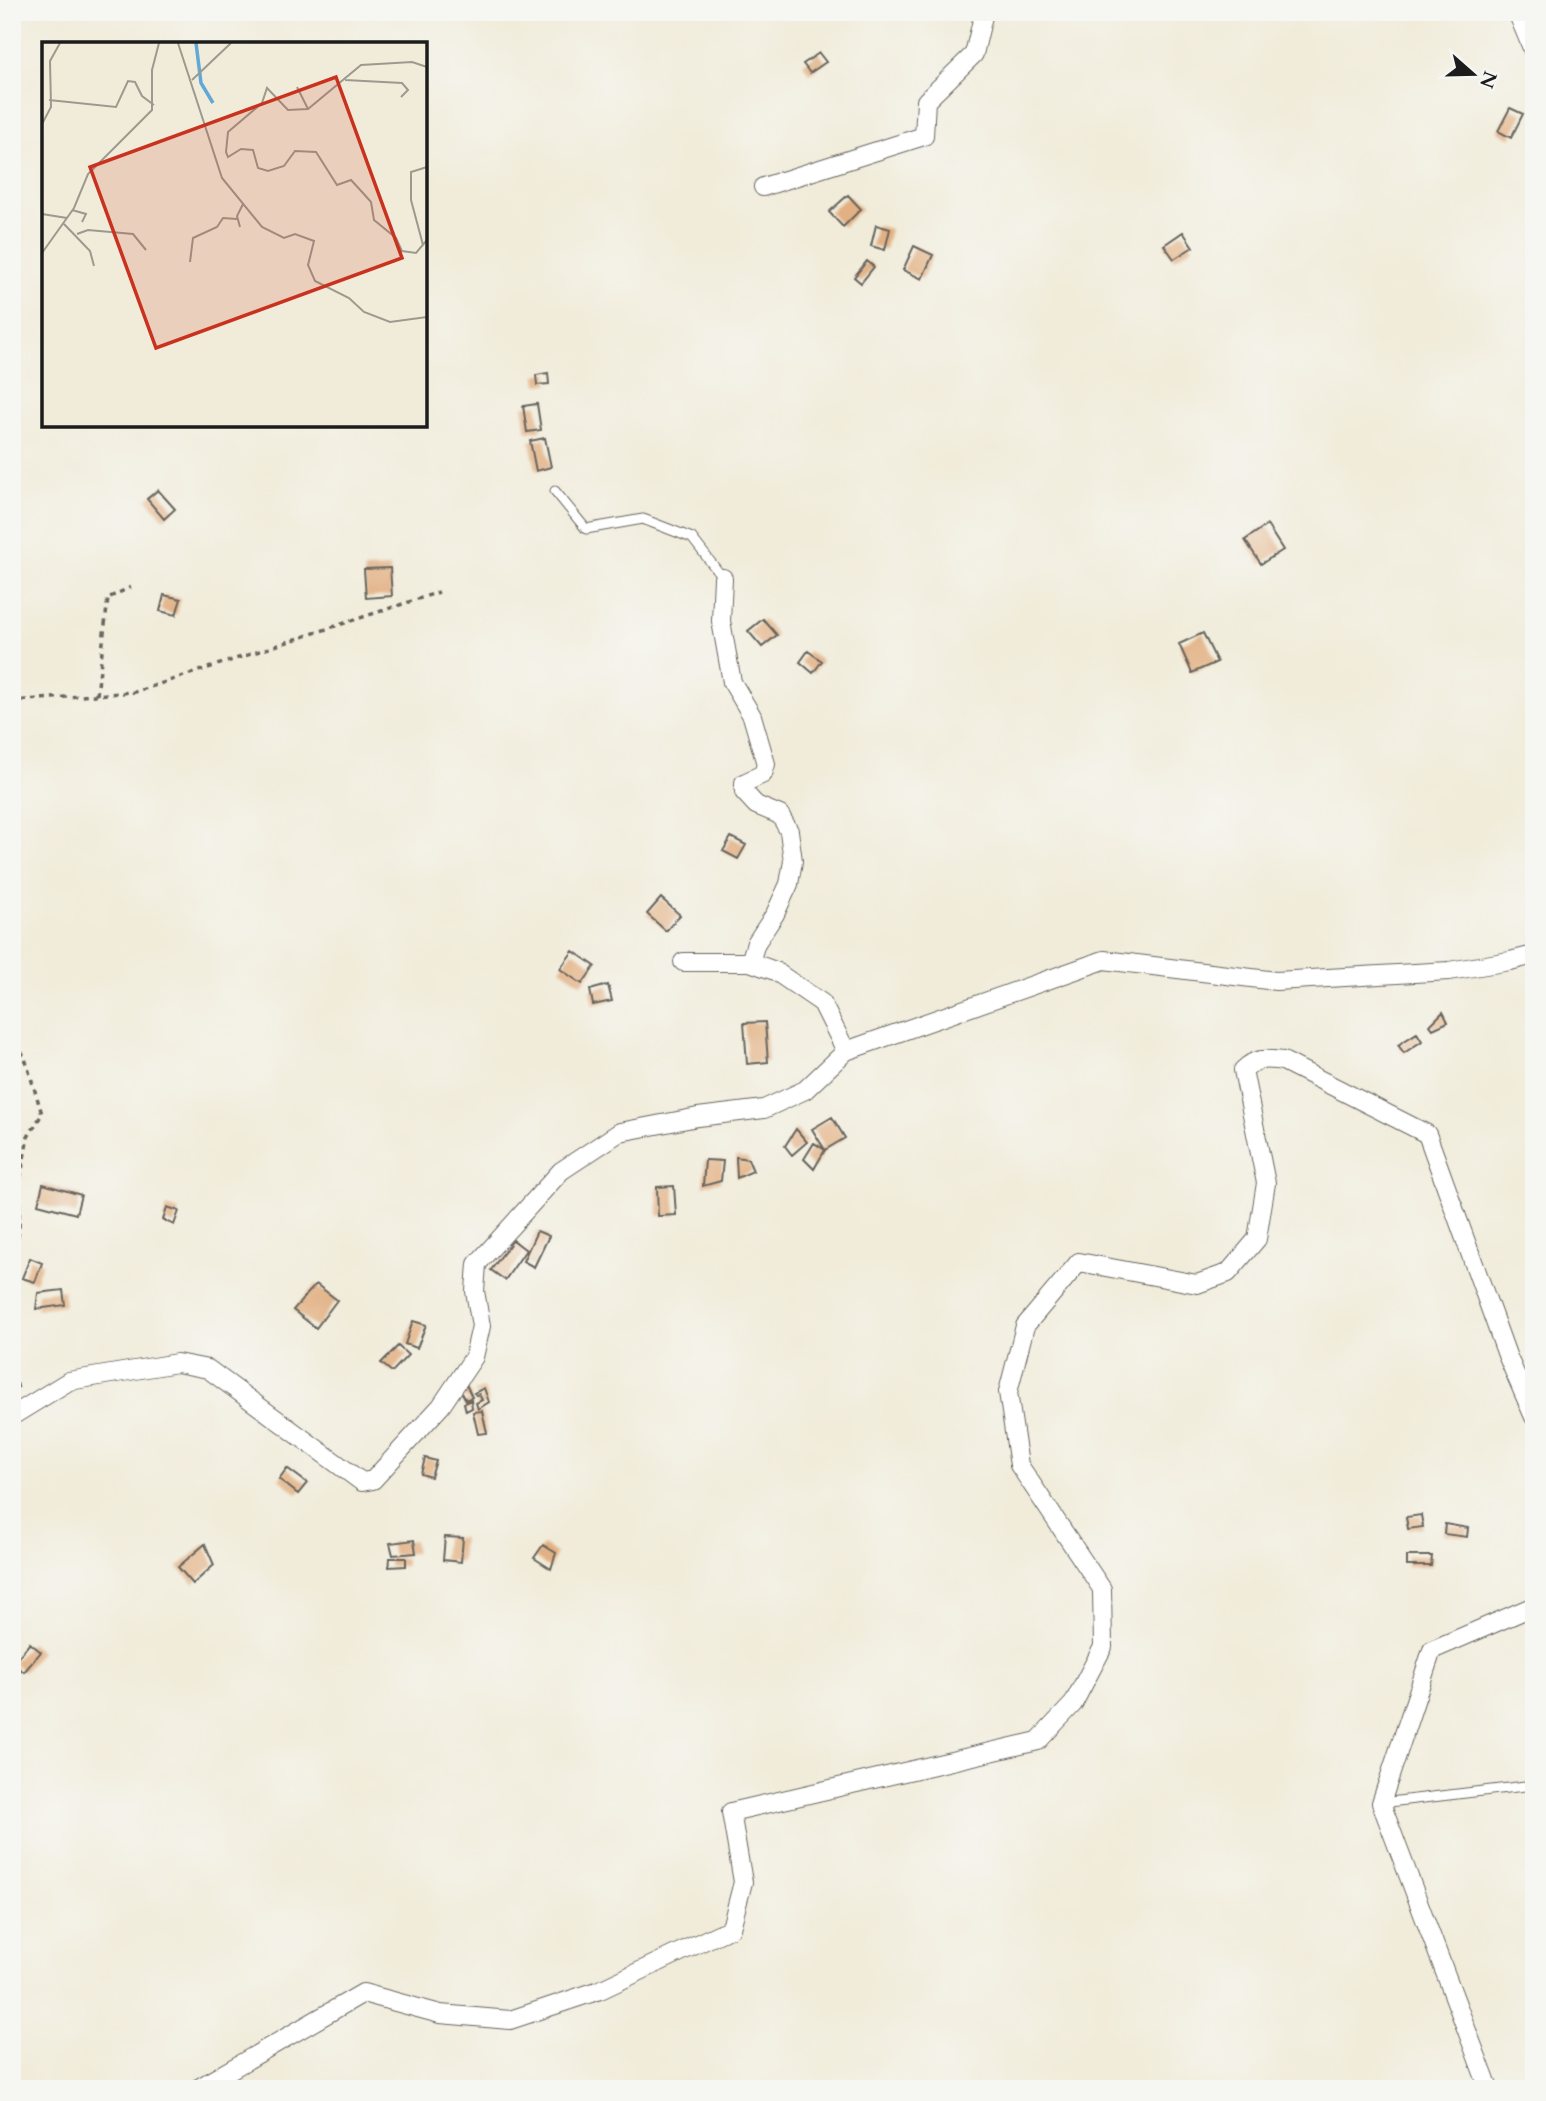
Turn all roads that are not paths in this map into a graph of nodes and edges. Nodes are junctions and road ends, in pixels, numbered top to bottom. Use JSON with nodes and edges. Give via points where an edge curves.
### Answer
{"nodes":[{"id":1,"x":984,"y":12,"type":"edge"},
{"id":2,"x":1517,"y":12,"type":"edge"},
{"id":3,"x":1534,"y":53,"type":"edge"},
{"id":4,"x":763,"y":187,"type":"dead end"},
{"id":5,"x":555,"y":491,"type":"dead end"},
{"id":6,"x":723,"y":578,"type":"joint"},
{"id":7,"x":1534,"y":955,"type":"edge"},
{"id":8,"x":683,"y":962,"type":"dead end"},
{"id":9,"x":750,"y":962,"type":"junction"},
{"id":10,"x":846,"y":1051,"type":"junction"},
{"id":11,"x":18,"y":1413,"type":"edge"},
{"id":12,"x":1534,"y":1417,"type":"edge"},
{"id":13,"x":1534,"y":1606,"type":"edge"},
{"id":14,"x":1534,"y":1785,"type":"edge"},
{"id":15,"x":1381,"y":1804,"type":"junction"},
{"id":16,"x":197,"y":2089,"type":"edge"},
{"id":17,"x":1489,"y":2089,"type":"edge"}],
"edges":[{"from":1,"to":4,"type":"street","via":[[974,54],[926,101],[924,136]]},
{"from":2,"to":3,"type":"street"},
{"from":5,"to":6,"type":"lane","via":[[586,529],[643,519],[692,538]]},
{"from":6,"to":9,"type":"street","via":[[721,621],[732,682],[752,716],[766,764],[763,774],[744,783],[744,792],[756,805],[780,815],[789,831],[793,861],[789,884]]},
{"from":7,"to":10,"type":"street","via":[[1449,971],[1276,981],[1104,960]]},
{"from":8,"to":9,"type":"street"},
{"from":9,"to":10,"type":"street","via":[[775,971],[822,1003]]},
{"from":10,"to":11,"type":"street","via":[[804,1090],[764,1109],[620,1132],[561,1171],[477,1264],[475,1291],[481,1326],[474,1357],[441,1405],[373,1480],[362,1482],[208,1369],[177,1363],[69,1381]]},
{"from":12,"to":16,"type":"street","via":[[1427,1134],[1283,1061],[1261,1058],[1251,1062],[1243,1070],[1266,1183],[1256,1239],[1228,1273],[1197,1284],[1079,1262],[1025,1326],[1008,1392],[1019,1465],[1102,1589],[1103,1647],[1073,1704],[1038,1741],[731,1812],[743,1882],[731,1928],[600,1990],[510,2020],[440,2014],[363,1993]]},
{"from":13,"to":15,"type":"street","via":[[1432,1650]]},
{"from":14,"to":15,"type":"lane"},
{"from":15,"to":17,"type":"street"}]}
